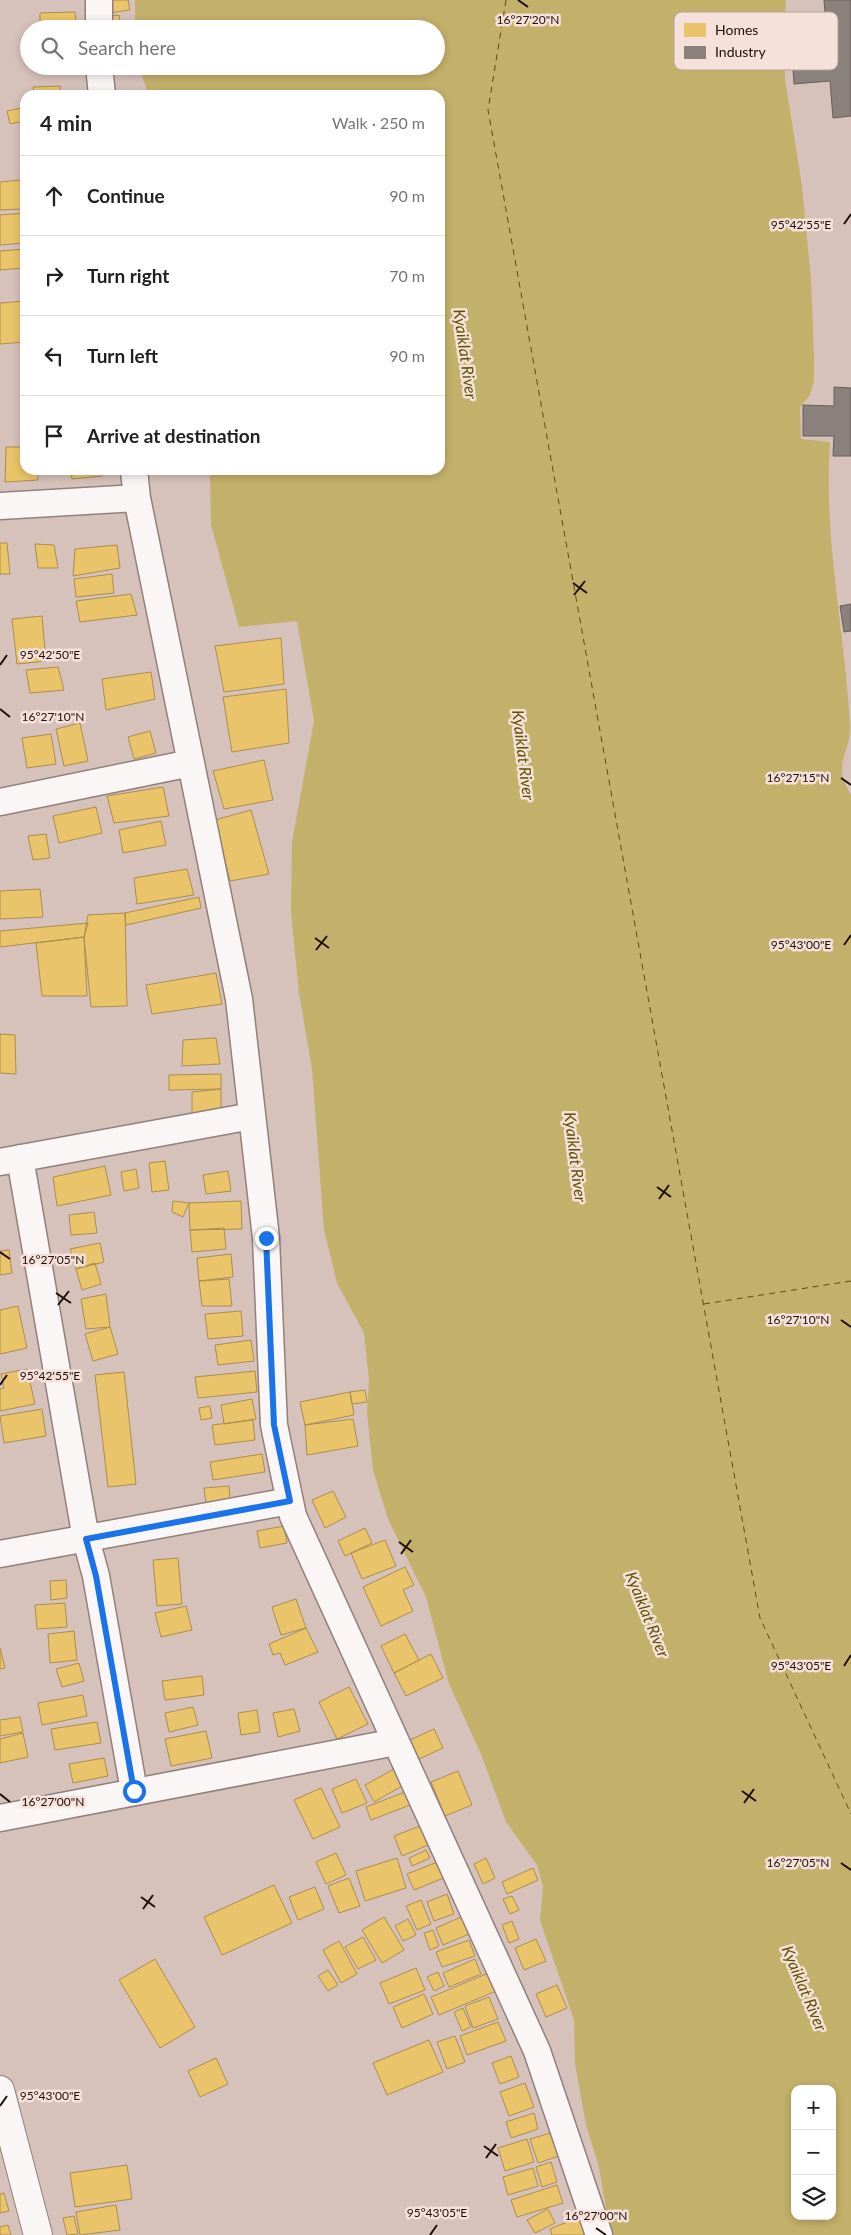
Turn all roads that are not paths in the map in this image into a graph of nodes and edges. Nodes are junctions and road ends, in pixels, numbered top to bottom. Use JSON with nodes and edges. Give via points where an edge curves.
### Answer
{"nodes":[{"id":1,"x":99,"y":0,"type":"edge"},
{"id":2,"x":99,"y":20,"type":"edge"},
{"id":3,"x":100,"y":75,"type":"edge"},
{"id":4,"x":101,"y":90,"type":"edge"},
{"id":5,"x":134,"y":475,"type":"edge"},
{"id":6,"x":136,"y":498,"type":"junction"},
{"id":7,"x":0,"y":506,"type":"edge"},
{"id":8,"x":191,"y":763,"type":"junction"},
{"id":9,"x":0,"y":802,"type":"edge"},
{"id":10,"x":252,"y":1116,"type":"junction"},
{"id":11,"x":10,"y":1160,"type":"edge"},
{"id":12,"x":290,"y":1501,"type":"junction"},
{"id":13,"x":86,"y":1539,"type":"junction"},
{"id":14,"x":0,"y":1554,"type":"edge"},
{"id":15,"x":396,"y":1742,"type":"junction"},
{"id":16,"x":134,"y":1791,"type":"junction"},
{"id":17,"x":0,"y":1818,"type":"edge"},
{"id":18,"x":0,"y":2090,"type":"edge"},
{"id":19,"x":38,"y":2235,"type":"edge"},
{"id":20,"x":599,"y":2235,"type":"edge"}],
"edges":[{"from":1,"to":2,"type":"street"},
{"from":3,"to":4,"type":"street"},
{"from":5,"to":6,"type":"street"},
{"from":6,"to":7,"type":"street"},
{"from":6,"to":8,"type":"street"},
{"from":8,"to":9,"type":"street"},
{"from":8,"to":10,"type":"street","via":[[239,999]]},
{"from":10,"to":11,"type":"street"},
{"from":10,"to":12,"type":"street","via":[[266,1238],[274,1425]]},
{"from":11,"to":13,"type":"street"},
{"from":12,"to":13,"type":"street"},
{"from":12,"to":15,"type":"street","via":[[293,1516]]},
{"from":13,"to":14,"type":"street"},
{"from":13,"to":16,"type":"street","via":[[96,1576]]},
{"from":15,"to":16,"type":"street"},
{"from":15,"to":20,"type":"street","via":[[537,2051]]},
{"from":16,"to":17,"type":"street"},
{"from":18,"to":19,"type":"main road"}]}
